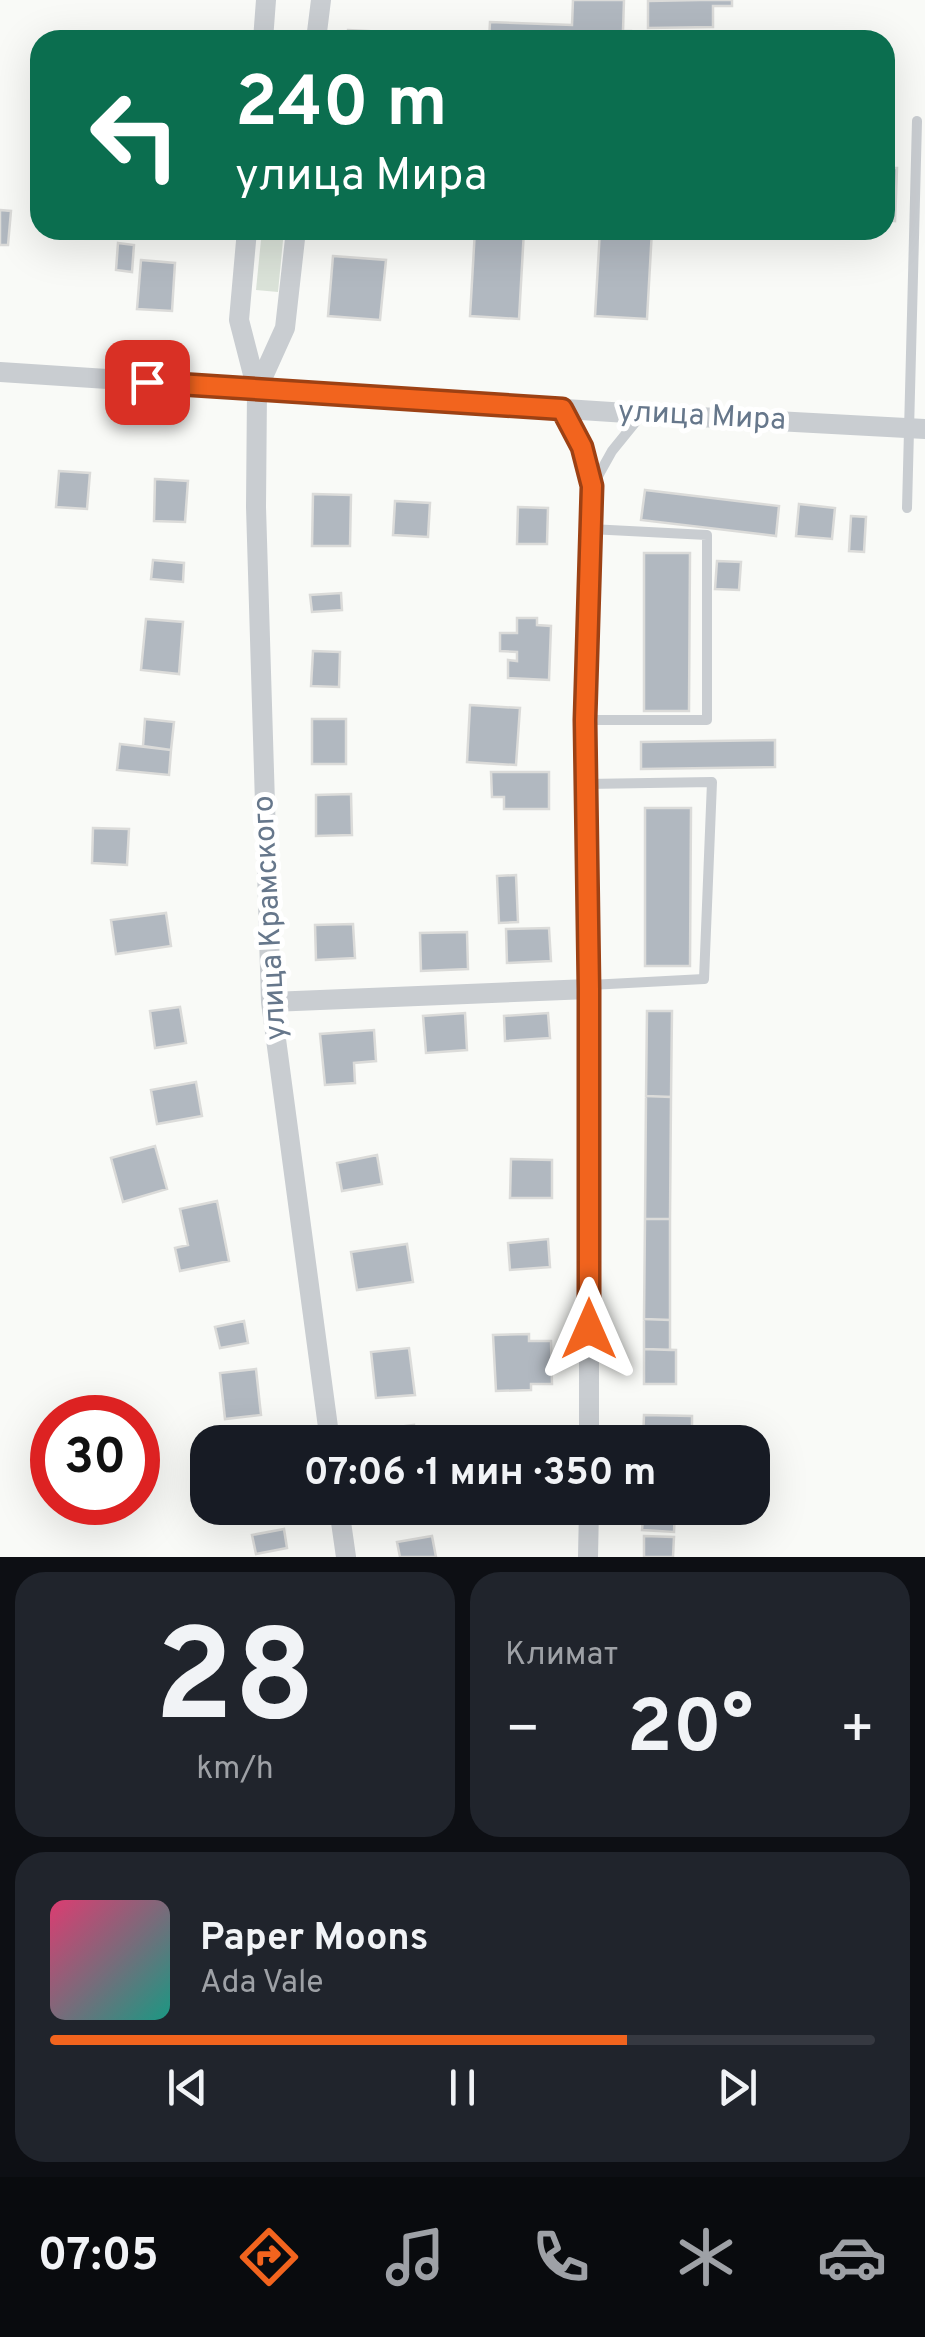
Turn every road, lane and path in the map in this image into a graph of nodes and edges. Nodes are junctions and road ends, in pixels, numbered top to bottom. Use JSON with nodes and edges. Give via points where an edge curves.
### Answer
{"nodes":[{"id":1,"x":266,"y":0,"type":"edge"},
{"id":2,"x":320,"y":0,"type":"edge"},
{"id":3,"x":263,"y":30,"type":"edge"},
{"id":4,"x":317,"y":30,"type":"edge"},
{"id":5,"x":917,"y":121,"type":"dead end"},
{"id":6,"x":246,"y":240,"type":"edge"},
{"id":7,"x":295,"y":240,"type":"edge"},
{"id":8,"x":0,"y":372,"type":"edge"},
{"id":9,"x":258,"y":390,"type":"junction"},
{"id":10,"x":562,"y":409,"type":"junction"},
{"id":11,"x":642,"y":414,"type":"junction"},
{"id":12,"x":917,"y":428,"type":"edge"},
{"id":13,"x":592,"y":486,"type":"junction"},
{"id":14,"x":907,"y":508,"type":"dead end"},
{"id":15,"x":590,"y":529,"type":"junction"},
{"id":16,"x":585,"y":720,"type":"junction"},
{"id":17,"x":586,"y":784,"type":"junction"},
{"id":18,"x":589,"y":987,"type":"junction"},
{"id":19,"x":271,"y":1002,"type":"junction"},
{"id":20,"x":328,"y":1425,"type":"edge"},
{"id":21,"x":589,"y":1425,"type":"edge"},
{"id":22,"x":341,"y":1525,"type":"edge"},
{"id":23,"x":589,"y":1525,"type":"edge"},
{"id":24,"x":346,"y":1557,"type":"edge"},
{"id":25,"x":588,"y":1557,"type":"edge"}],
"edges":[{"from":1,"to":3,"type":"street"},
{"from":2,"to":4,"type":"street"},
{"from":5,"to":12,"type":"lane"},
{"from":6,"to":9,"type":"street","name":"улица Крамского","via":[[239,320]]},
{"from":7,"to":9,"type":"street","name":"улица Крамского","via":[[285,328]]},
{"from":8,"to":9,"type":"street","name":"улица Мира"},
{"from":9,"to":10,"type":"street","name":"улица Мира"},
{"from":9,"to":19,"type":"street","name":"улица Крамского"},
{"from":10,"to":11,"type":"street","name":"улица Мира"},
{"from":10,"to":13,"type":"street"},
{"from":11,"to":12,"type":"street","name":"улица Мира"},
{"from":11,"to":13,"type":"lane"},
{"from":12,"to":14,"type":"lane"},
{"from":13,"to":15,"type":"street"},
{"from":15,"to":16,"type":"street"},
{"from":15,"to":16,"type":"lane","via":[[707,535],[707,720]]},
{"from":16,"to":17,"type":"street"},
{"from":17,"to":18,"type":"street"},
{"from":17,"to":18,"type":"lane","via":[[712,782],[704,979]]},
{"from":18,"to":19,"type":"street"},
{"from":18,"to":21,"type":"street"},
{"from":19,"to":20,"type":"street","name":"улица Крамского"},
{"from":22,"to":24,"type":"street"},
{"from":23,"to":25,"type":"street"}]}
